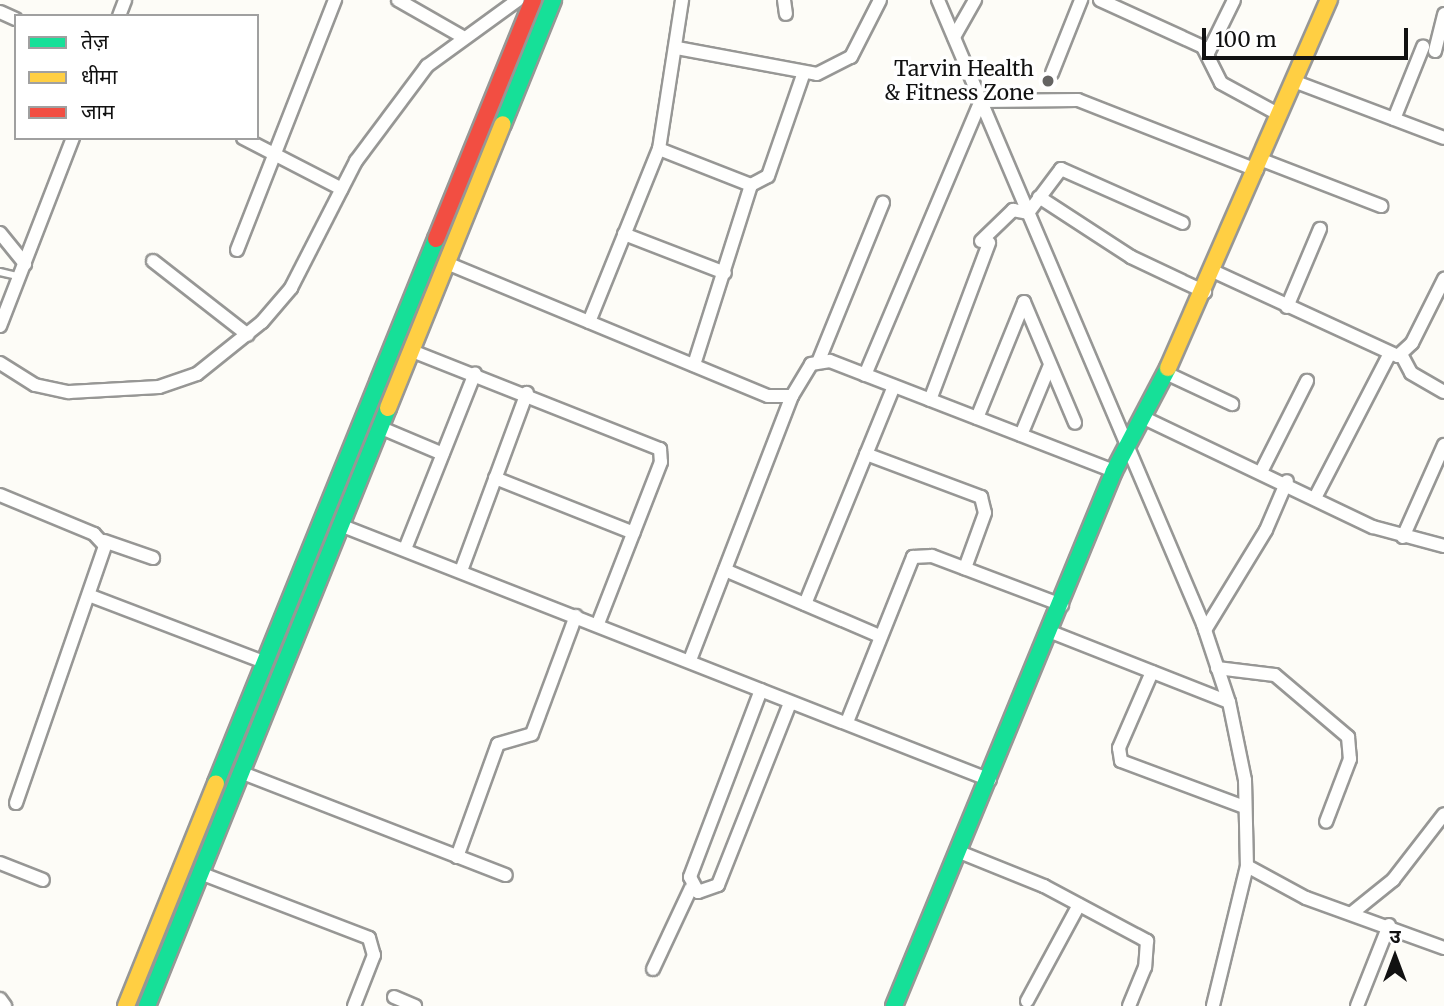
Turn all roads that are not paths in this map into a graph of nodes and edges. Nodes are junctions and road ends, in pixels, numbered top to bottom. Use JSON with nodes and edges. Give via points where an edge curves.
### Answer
{"nodes":[{"id":1,"x":335,"y":0,"type":"edge"},
{"id":2,"x":398,"y":0,"type":"edge"},
{"id":3,"x":518,"y":0,"type":"edge"},
{"id":4,"x":533,"y":0,"type":"edge"},
{"id":5,"x":682,"y":0,"type":"edge"},
{"id":6,"x":784,"y":0,"type":"edge"},
{"id":7,"x":880,"y":0,"type":"edge"},
{"id":8,"x":938,"y":0,"type":"edge"},
{"id":9,"x":975,"y":0,"type":"edge"},
{"id":10,"x":1081,"y":0,"type":"edge"},
{"id":11,"x":1100,"y":0,"type":"edge"},
{"id":12,"x":1234,"y":0,"type":"edge"},
{"id":13,"x":1329,"y":0,"type":"edge"},
{"id":14,"x":557,"y":2,"type":"edge"},
{"id":15,"x":786,"y":14,"type":"dead end"},
{"id":16,"x":1444,"y":14,"type":"edge"},
{"id":17,"x":461,"y":36,"type":"junction"},
{"id":18,"x":954,"y":37,"type":"junction"},
{"id":19,"x":677,"y":48,"type":"junction"},
{"id":20,"x":1208,"y":53,"type":"junction"},
{"id":21,"x":1052,"y":73,"type":"dead end"},
{"id":22,"x":803,"y":75,"type":"junction"},
{"id":23,"x":1296,"y":82,"type":"junction"},
{"id":24,"x":981,"y":101,"type":"junction"},
{"id":25,"x":1280,"y":115,"type":"junction"},
{"id":26,"x":1394,"y":119,"type":"junction"},
{"id":27,"x":1444,"y":138,"type":"edge"},
{"id":28,"x":72,"y":140,"type":"edge"},
{"id":29,"x":248,"y":140,"type":"edge"},
{"id":30,"x":659,"y":149,"type":"junction"},
{"id":31,"x":275,"y":150,"type":"junction"},
{"id":32,"x":1259,"y":165,"type":"junction"},
{"id":33,"x":751,"y":185,"type":"junction"},
{"id":34,"x":342,"y":189,"type":"junction"},
{"id":35,"x":1039,"y":197,"type":"junction"},
{"id":36,"x":883,"y":202,"type":"dead end"},
{"id":37,"x":1381,"y":206,"type":"dead end"},
{"id":38,"x":1028,"y":213,"type":"junction"},
{"id":39,"x":1183,"y":223,"type":"dead end"},
{"id":40,"x":1320,"y":229,"type":"dead end"},
{"id":41,"x":0,"y":233,"type":"edge"},
{"id":42,"x":624,"y":234,"type":"junction"},
{"id":43,"x":237,"y":250,"type":"dead end"},
{"id":44,"x":153,"y":261,"type":"dead end"},
{"id":45,"x":449,"y":264,"type":"junction"},
{"id":46,"x":22,"y":270,"type":"junction"},
{"id":47,"x":0,"y":272,"type":"edge"},
{"id":48,"x":1214,"y":272,"type":"junction"},
{"id":49,"x":725,"y":273,"type":"junction"},
{"id":50,"x":1444,"y":279,"type":"edge"},
{"id":51,"x":1205,"y":292,"type":"junction"},
{"id":52,"x":1287,"y":307,"type":"junction"},
{"id":53,"x":589,"y":322,"type":"junction"},
{"id":54,"x":0,"y":326,"type":"edge"},
{"id":55,"x":248,"y":335,"type":"junction"},
{"id":56,"x":412,"y":351,"type":"junction"},
{"id":57,"x":1395,"y":355,"type":"junction"},
{"id":58,"x":819,"y":359,"type":"junction"},
{"id":59,"x":0,"y":363,"type":"edge"},
{"id":60,"x":694,"y":365,"type":"junction"},
{"id":61,"x":1050,"y":365,"type":"junction"},
{"id":62,"x":475,"y":373,"type":"junction"},
{"id":63,"x":1168,"y":374,"type":"junction"},
{"id":64,"x":865,"y":375,"type":"junction"},
{"id":65,"x":1307,"y":381,"type":"dead end"},
{"id":66,"x":894,"y":386,"type":"junction"},
{"id":67,"x":1444,"y":392,"type":"edge"},
{"id":68,"x":527,"y":393,"type":"junction"},
{"id":69,"x":792,"y":396,"type":"junction"},
{"id":70,"x":930,"y":400,"type":"junction"},
{"id":71,"x":1232,"y":404,"type":"dead end"},
{"id":72,"x":1142,"y":417,"type":"junction"},
{"id":73,"x":977,"y":418,"type":"junction"},
{"id":74,"x":1074,"y":423,"type":"dead end"},
{"id":75,"x":379,"y":427,"type":"junction"},
{"id":76,"x":1021,"y":435,"type":"junction"},
{"id":77,"x":1127,"y":444,"type":"junction"},
{"id":78,"x":1444,"y":445,"type":"edge"},
{"id":79,"x":443,"y":454,"type":"junction"},
{"id":80,"x":866,"y":454,"type":"junction"},
{"id":81,"x":1262,"y":470,"type":"junction"},
{"id":82,"x":1114,"y":471,"type":"junction"},
{"id":83,"x":495,"y":478,"type":"junction"},
{"id":84,"x":1287,"y":481,"type":"junction"},
{"id":85,"x":0,"y":495,"type":"edge"},
{"id":86,"x":1316,"y":496,"type":"junction"},
{"id":87,"x":340,"y":525,"type":"junction"},
{"id":88,"x":634,"y":533,"type":"junction"},
{"id":89,"x":1403,"y":537,"type":"junction"},
{"id":90,"x":104,"y":541,"type":"junction"},
{"id":91,"x":1444,"y":546,"type":"edge"},
{"id":92,"x":405,"y":549,"type":"junction"},
{"id":93,"x":153,"y":558,"type":"dead end"},
{"id":94,"x":965,"y":568,"type":"junction"},
{"id":95,"x":725,"y":570,"type":"junction"},
{"id":96,"x":461,"y":571,"type":"junction"},
{"id":97,"x":91,"y":596,"type":"junction"},
{"id":98,"x":804,"y":604,"type":"junction"},
{"id":99,"x":1062,"y":605,"type":"junction"},
{"id":100,"x":576,"y":616,"type":"junction"},
{"id":101,"x":598,"y":624,"type":"junction"},
{"id":102,"x":1205,"y":630,"type":"junction"},
{"id":103,"x":1051,"y":632,"type":"junction"},
{"id":104,"x":880,"y":636,"type":"junction"},
{"id":105,"x":690,"y":660,"type":"junction"},
{"id":106,"x":264,"y":662,"type":"junction"},
{"id":107,"x":1217,"y":668,"type":"junction"},
{"id":108,"x":1152,"y":672,"type":"junction"},
{"id":109,"x":761,"y":690,"type":"junction"},
{"id":110,"x":1229,"y":702,"type":"junction"},
{"id":111,"x":790,"y":703,"type":"junction"},
{"id":112,"x":847,"y":722,"type":"junction"},
{"id":113,"x":240,"y":772,"type":"junction"},
{"id":114,"x":990,"y":780,"type":"junction"},
{"id":115,"x":16,"y":803,"type":"dead end"},
{"id":116,"x":1245,"y":807,"type":"junction"},
{"id":117,"x":1444,"y":814,"type":"edge"},
{"id":118,"x":1326,"y":822,"type":"dead end"},
{"id":119,"x":957,"y":851,"type":"junction"},
{"id":120,"x":457,"y":857,"type":"junction"},
{"id":121,"x":0,"y":863,"type":"edge"},
{"id":122,"x":1247,"y":866,"type":"junction"},
{"id":123,"x":200,"y":873,"type":"junction"},
{"id":124,"x":506,"y":875,"type":"dead end"},
{"id":125,"x":43,"y":880,"type":"dead end"},
{"id":126,"x":691,"y":888,"type":"junction"},
{"id":127,"x":1079,"y":905,"type":"junction"},
{"id":128,"x":1352,"y":913,"type":"junction"},
{"id":129,"x":1389,"y":925,"type":"junction"},
{"id":130,"x":1444,"y":948,"type":"edge"},
{"id":131,"x":653,"y":970,"type":"dead end"},
{"id":132,"x":394,"y":997,"type":"dead end"},
{"id":133,"x":0,"y":999,"type":"edge"},
{"id":134,"x":1027,"y":1001,"type":"dead end"},
{"id":135,"x":5,"y":1006,"type":"edge"},
{"id":136,"x":126,"y":1006,"type":"edge"},
{"id":137,"x":147,"y":1006,"type":"edge"},
{"id":138,"x":354,"y":1006,"type":"edge"},
{"id":139,"x":415,"y":1006,"type":"edge"},
{"id":140,"x":894,"y":1006,"type":"edge"},
{"id":141,"x":1129,"y":1006,"type":"edge"},
{"id":142,"x":1213,"y":1006,"type":"edge"},
{"id":143,"x":1357,"y":1006,"type":"edge"}],
"edges":[{"from":1,"to":31,"type":"street"},
{"from":2,"to":17,"type":"street"},
{"from":3,"to":17,"type":"street"},
{"from":4,"to":106,"type":"main road"},
{"from":5,"to":19,"type":"street"},
{"from":6,"to":15,"type":"street"},
{"from":7,"to":22,"type":"street","via":[[851,57]]},
{"from":8,"to":18,"type":"street"},
{"from":9,"to":18,"type":"street"},
{"from":10,"to":21,"type":"street"},
{"from":11,"to":20,"type":"street"},
{"from":12,"to":20,"type":"street"},
{"from":13,"to":23,"type":"main road"},
{"from":14,"to":45,"type":"main road"},
{"from":16,"to":26,"type":"street"},
{"from":17,"to":34,"type":"street","via":[[427,66],[374,132]]},
{"from":18,"to":24,"type":"street"},
{"from":19,"to":22,"type":"street"},
{"from":19,"to":30,"type":"street"},
{"from":20,"to":25,"type":"street","via":[[1221,83]]},
{"from":22,"to":33,"type":"street","via":[[768,176]]},
{"from":23,"to":25,"type":"main road"},
{"from":23,"to":26,"type":"street"},
{"from":24,"to":32,"type":"street","via":[[1078,100]]},
{"from":24,"to":38,"type":"street"},
{"from":24,"to":64,"type":"street"},
{"from":25,"to":32,"type":"main road"},
{"from":26,"to":27,"type":"street"},
{"from":28,"to":46,"type":"street"},
{"from":29,"to":31,"type":"street"},
{"from":30,"to":33,"type":"street"},
{"from":30,"to":42,"type":"street"},
{"from":31,"to":34,"type":"street"},
{"from":31,"to":43,"type":"street"},
{"from":32,"to":37,"type":"street"},
{"from":32,"to":48,"type":"main road"},
{"from":33,"to":49,"type":"street"},
{"from":34,"to":55,"type":"street","via":[[291,288]]},
{"from":35,"to":38,"type":"street"},
{"from":35,"to":39,"type":"street","via":[[1054,174],[1068,169]]},
{"from":35,"to":51,"type":"street","via":[[1131,257]]},
{"from":36,"to":58,"type":"street"},
{"from":38,"to":70,"type":"street","via":[[1013,210],[985,242]]},
{"from":38,"to":77,"type":"street"},
{"from":40,"to":52,"type":"street"},
{"from":41,"to":46,"type":"street"},
{"from":42,"to":49,"type":"street"},
{"from":42,"to":53,"type":"street"},
{"from":44,"to":55,"type":"street"},
{"from":45,"to":53,"type":"street"},
{"from":45,"to":56,"type":"main road"},
{"from":46,"to":47,"type":"lane"},
{"from":46,"to":54,"type":"street"},
{"from":48,"to":51,"type":"main road"},
{"from":48,"to":52,"type":"street"},
{"from":49,"to":60,"type":"street"},
{"from":50,"to":57,"type":"street"},
{"from":51,"to":63,"type":"main road"},
{"from":52,"to":57,"type":"street"},
{"from":53,"to":60,"type":"street"},
{"from":55,"to":59,"type":"street","via":[[197,374],[159,387],[48,390]]},
{"from":56,"to":62,"type":"street"},
{"from":56,"to":75,"type":"main road"},
{"from":57,"to":67,"type":"street","via":[[1411,373]]},
{"from":57,"to":86,"type":"street"},
{"from":58,"to":64,"type":"street"},
{"from":58,"to":69,"type":"street"},
{"from":60,"to":69,"type":"street","via":[[768,396]]},
{"from":61,"to":73,"type":"street","via":[[1023,302]]},
{"from":61,"to":74,"type":"street"},
{"from":61,"to":76,"type":"street"},
{"from":62,"to":68,"type":"street"},
{"from":62,"to":79,"type":"street"},
{"from":63,"to":71,"type":"street"},
{"from":63,"to":72,"type":"main road"},
{"from":64,"to":66,"type":"street"},
{"from":65,"to":81,"type":"street"},
{"from":66,"to":70,"type":"street"},
{"from":66,"to":80,"type":"street"},
{"from":68,"to":83,"type":"street"},
{"from":68,"to":88,"type":"street","via":[[657,444],[662,462]]},
{"from":69,"to":95,"type":"street"},
{"from":70,"to":73,"type":"street"},
{"from":72,"to":77,"type":"main road"},
{"from":72,"to":81,"type":"street"},
{"from":73,"to":76,"type":"street"},
{"from":75,"to":79,"type":"street"},
{"from":75,"to":87,"type":"main road"},
{"from":76,"to":82,"type":"street"},
{"from":77,"to":82,"type":"main road"},
{"from":77,"to":102,"type":"street"},
{"from":78,"to":89,"type":"street"},
{"from":79,"to":92,"type":"street"},
{"from":80,"to":94,"type":"street","via":[[981,497],[985,513]]},
{"from":80,"to":98,"type":"street"},
{"from":81,"to":84,"type":"street"},
{"from":82,"to":99,"type":"main road"},
{"from":83,"to":88,"type":"street"},
{"from":83,"to":96,"type":"street"},
{"from":84,"to":86,"type":"street"},
{"from":84,"to":102,"type":"street","via":[[1266,530]]},
{"from":85,"to":90,"type":"street"},
{"from":86,"to":89,"type":"street"},
{"from":87,"to":92,"type":"street"},
{"from":87,"to":113,"type":"main road"},
{"from":88,"to":101,"type":"street"},
{"from":89,"to":91,"type":"street"},
{"from":90,"to":93,"type":"street"},
{"from":90,"to":97,"type":"street"},
{"from":92,"to":96,"type":"street"},
{"from":94,"to":99,"type":"street"},
{"from":94,"to":104,"type":"street","via":[[932,556],[913,557]]},
{"from":95,"to":98,"type":"street"},
{"from":95,"to":105,"type":"street"},
{"from":96,"to":100,"type":"street"},
{"from":97,"to":106,"type":"street"},
{"from":97,"to":115,"type":"street"},
{"from":98,"to":104,"type":"street"},
{"from":99,"to":103,"type":"main road"},
{"from":100,"to":101,"type":"street"},
{"from":100,"to":120,"type":"street","via":[[532,734],[498,744]]},
{"from":101,"to":105,"type":"street"},
{"from":102,"to":107,"type":"street"},
{"from":103,"to":108,"type":"street"},
{"from":103,"to":114,"type":"main road"},
{"from":104,"to":112,"type":"street"},
{"from":105,"to":109,"type":"street"},
{"from":106,"to":136,"type":"main road"},
{"from":107,"to":110,"type":"street"},
{"from":107,"to":118,"type":"street","via":[[1275,675],[1348,737],[1350,759]]},
{"from":108,"to":110,"type":"street"},
{"from":108,"to":116,"type":"street","via":[[1119,748],[1121,761]]},
{"from":109,"to":111,"type":"street"},
{"from":109,"to":126,"type":"street"},
{"from":110,"to":116,"type":"street"},
{"from":111,"to":112,"type":"street"},
{"from":111,"to":126,"type":"street","via":[[718,885],[707,893]]},
{"from":112,"to":114,"type":"street"},
{"from":113,"to":120,"type":"street"},
{"from":113,"to":123,"type":"main road"},
{"from":114,"to":119,"type":"main road"},
{"from":116,"to":122,"type":"street"},
{"from":117,"to":128,"type":"street","via":[[1393,880]]},
{"from":119,"to":127,"type":"street"},
{"from":119,"to":140,"type":"main road"},
{"from":120,"to":124,"type":"street"},
{"from":121,"to":125,"type":"street"},
{"from":122,"to":128,"type":"street","via":[[1281,887]]},
{"from":122,"to":142,"type":"street"},
{"from":123,"to":137,"type":"main road"},
{"from":123,"to":138,"type":"street","via":[[369,938],[374,955]]},
{"from":126,"to":131,"type":"street"},
{"from":127,"to":134,"type":"street"},
{"from":127,"to":141,"type":"street","via":[[1147,941],[1146,967]]},
{"from":128,"to":129,"type":"street"},
{"from":129,"to":130,"type":"street"},
{"from":129,"to":143,"type":"street"},
{"from":132,"to":139,"type":"street"},
{"from":133,"to":135,"type":"street"}]}
